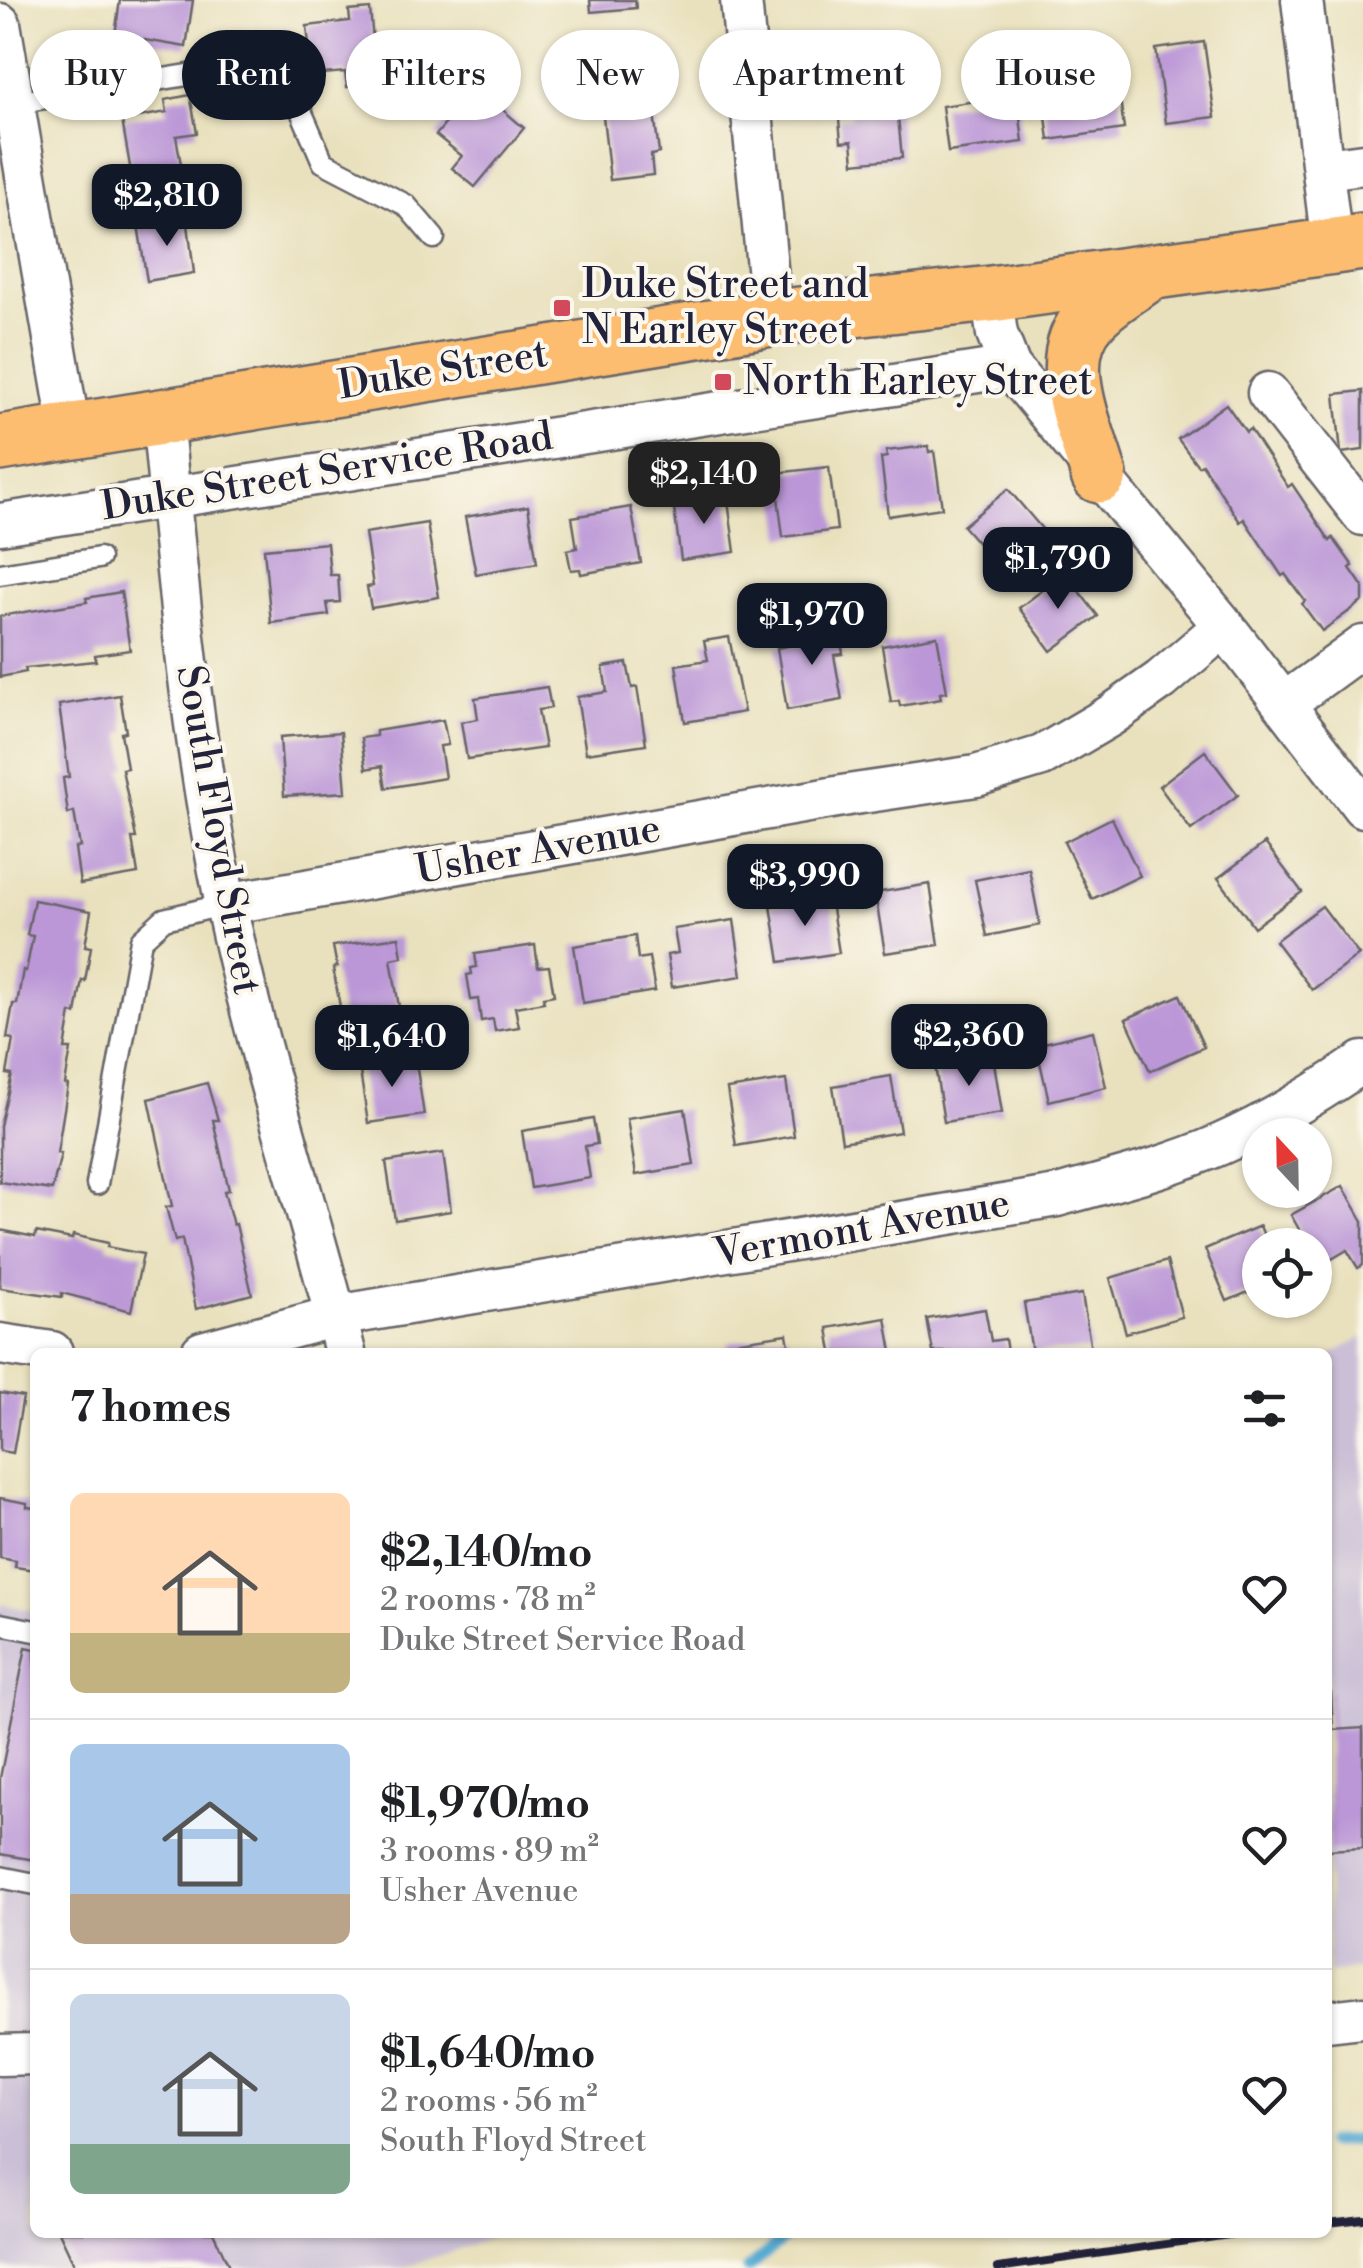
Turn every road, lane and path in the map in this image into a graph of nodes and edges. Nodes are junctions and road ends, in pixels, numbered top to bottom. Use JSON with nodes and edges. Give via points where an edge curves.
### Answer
{"nodes":[{"id":1,"x":742,"y":0,"type":"edge"},
{"id":2,"x":1302,"y":0,"type":"edge"},
{"id":3,"x":0,"y":24,"type":"edge"},
{"id":4,"x":14,"y":103,"type":"junction"},
{"id":5,"x":1344,"y":166,"type":"edge"},
{"id":6,"x":434,"y":238,"type":"dead end"},
{"id":7,"x":1348,"y":244,"type":"edge"},
{"id":8,"x":1152,"y":271,"type":"junction"},
{"id":9,"x":991,"y":294,"type":"junction"},
{"id":10,"x":772,"y":318,"type":"junction"},
{"id":11,"x":1010,"y":367,"type":"junction"},
{"id":12,"x":1268,"y":393,"type":"dead end"},
{"id":13,"x":162,"y":416,"type":"junction"},
{"id":14,"x":70,"y":431,"type":"junction"},
{"id":15,"x":0,"y":442,"type":"edge"},
{"id":16,"x":1099,"y":475,"type":"junction"},
{"id":17,"x":169,"y":495,"type":"junction"},
{"id":18,"x":1360,"y":508,"type":"edge"},
{"id":19,"x":0,"y":524,"type":"edge"},
{"id":20,"x":99,"y":558,"type":"dead end"},
{"id":21,"x":0,"y":574,"type":"edge"},
{"id":22,"x":1224,"y":626,"type":"junction"},
{"id":23,"x":1363,"y":646,"type":"edge"},
{"id":24,"x":1285,"y":703,"type":"junction"},
{"id":25,"x":1363,"y":807,"type":"edge"},
{"id":26,"x":226,"y":904,"type":"junction"},
{"id":27,"x":1363,"y":1062,"type":"edge"},
{"id":28,"x":97,"y":1184,"type":"dead end"},
{"id":29,"x":340,"y":1334,"type":"edge"},
{"id":30,"x":0,"y":1344,"type":"edge"},
{"id":31,"x":233,"y":1348,"type":"edge"},
{"id":32,"x":30,"y":1349,"type":"edge"},
{"id":33,"x":0,"y":1624,"type":"edge"},
{"id":34,"x":30,"y":1629,"type":"edge"},
{"id":35,"x":0,"y":1877,"type":"edge"},
{"id":36,"x":30,"y":1883,"type":"edge"},
{"id":37,"x":1363,"y":2017,"type":"edge"},
{"id":38,"x":1332,"y":2021,"type":"edge"},
{"id":39,"x":0,"y":2054,"type":"edge"},
{"id":40,"x":30,"y":2054,"type":"edge"}],
"edges":[{"from":1,"to":10,"type":"street"},
{"from":2,"to":5,"type":"street"},
{"from":3,"to":4,"type":"street"},
{"from":4,"to":6,"type":"lane","via":[[262,62],[292,90],[322,162],[406,206]]},
{"from":4,"to":14,"type":"street"},
{"from":5,"to":7,"type":"street"},
{"from":7,"to":8,"type":"main road","name":"Duke Street"},
{"from":8,"to":9,"type":"main road","name":"Duke Street"},
{"from":8,"to":16,"type":"main road","via":[[1091,317],[1074,348],[1074,386]]},
{"from":9,"to":10,"type":"main road","name":"Duke Street"},
{"from":9,"to":11,"type":"street"},
{"from":10,"to":13,"type":"main road","name":"Duke Street"},
{"from":11,"to":16,"type":"street"},
{"from":11,"to":17,"type":"street","name":"Duke Street Service Road"},
{"from":12,"to":18,"type":"street"},
{"from":13,"to":14,"type":"main road","name":"Duke Street"},
{"from":13,"to":17,"type":"street","name":"South Floyd Street"},
{"from":14,"to":15,"type":"main road","name":"Duke Street"},
{"from":16,"to":22,"type":"street"},
{"from":17,"to":19,"type":"street","name":"Duke Street Service Road"},
{"from":17,"to":26,"type":"street","name":"South Floyd Street","via":[[194,722]]},
{"from":20,"to":21,"type":"lane"},
{"from":22,"to":24,"type":"street"},
{"from":22,"to":26,"type":"street","name":"Usher Avenue","via":[[1110,716],[1042,756],[976,776]]},
{"from":23,"to":24,"type":"street"},
{"from":24,"to":25,"type":"street"},
{"from":26,"to":28,"type":"lane","via":[[164,919],[141,940]]},
{"from":26,"to":29,"type":"street","name":"South Floyd Street"},
{"from":27,"to":29,"type":"street","name":"Vermont Avenue","via":[[1220,1145],[1057,1196]]},
{"from":29,"to":31,"type":"street","name":"Vermont Avenue"},
{"from":30,"to":32,"type":"street"},
{"from":33,"to":34,"type":"lane"},
{"from":35,"to":36,"type":"lane"},
{"from":37,"to":38,"type":"street"},
{"from":39,"to":40,"type":"street"}]}
